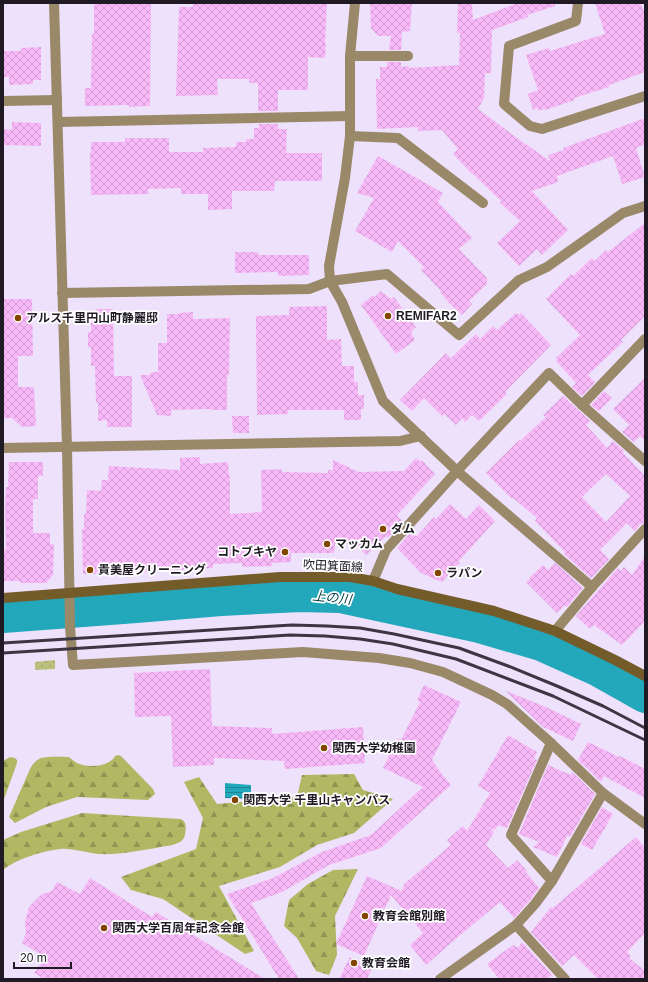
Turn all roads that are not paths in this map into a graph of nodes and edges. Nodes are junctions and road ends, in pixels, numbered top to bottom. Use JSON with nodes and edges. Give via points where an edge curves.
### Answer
{"nodes":[{"id":1,"x":54,"y":3,"type":"edge"},
{"id":2,"x":355,"y":3,"type":"edge"},
{"id":3,"x":578,"y":3,"type":"edge"},
{"id":4,"x":350,"y":56,"type":"junction"},
{"id":5,"x":408,"y":56,"type":"dead end"},
{"id":6,"x":645,"y":96,"type":"edge"},
{"id":7,"x":57,"y":100,"type":"junction"},
{"id":8,"x":3,"y":101,"type":"edge"},
{"id":9,"x":350,"y":116,"type":"junction"},
{"id":10,"x":58,"y":122,"type":"junction"},
{"id":11,"x":350,"y":136,"type":"junction"},
{"id":12,"x":483,"y":203,"type":"dead end"},
{"id":13,"x":645,"y":206,"type":"edge"},
{"id":14,"x":330,"y":281,"type":"junction"},
{"id":15,"x":62,"y":293,"type":"junction"},
{"id":16,"x":645,"y":339,"type":"edge"},
{"id":17,"x":582,"y":405,"type":"junction"},
{"id":18,"x":421,"y":436,"type":"junction"},
{"id":19,"x":67,"y":447,"type":"junction"},
{"id":20,"x":3,"y":448,"type":"edge"},
{"id":21,"x":645,"y":461,"type":"edge"},
{"id":22,"x":458,"y":471,"type":"junction"},
{"id":23,"x":645,"y":529,"type":"edge"},
{"id":24,"x":372,"y":581,"type":"junction"},
{"id":25,"x":592,"y":587,"type":"junction"},
{"id":26,"x":70,"y":593,"type":"junction"},
{"id":27,"x":3,"y":598,"type":"edge"},
{"id":28,"x":555,"y":631,"type":"junction"},
{"id":29,"x":645,"y":676,"type":"edge"},
{"id":30,"x":551,"y":743,"type":"junction"},
{"id":31,"x":603,"y":793,"type":"junction"},
{"id":32,"x":645,"y":824,"type":"edge"},
{"id":33,"x":552,"y":881,"type":"junction"},
{"id":34,"x":516,"y":925,"type":"junction"},
{"id":35,"x":440,"y":979,"type":"edge"},
{"id":36,"x":565,"y":979,"type":"edge"}],
"edges":[{"from":1,"to":7,"type":"street"},
{"from":2,"to":4,"type":"street"},
{"from":3,"to":6,"type":"street","via":[[576,21],[509,46],[504,104],[530,126],[542,129]]},
{"from":4,"to":5,"type":"street"},
{"from":4,"to":9,"type":"street"},
{"from":7,"to":8,"type":"street"},
{"from":7,"to":10,"type":"street"},
{"from":9,"to":10,"type":"street"},
{"from":9,"to":11,"type":"street"},
{"from":10,"to":15,"type":"street"},
{"from":11,"to":12,"type":"street","via":[[398,138]]},
{"from":11,"to":14,"type":"street","via":[[329,266]]},
{"from":13,"to":14,"type":"street","via":[[623,214],[547,267],[519,280],[459,335],[387,274]]},
{"from":14,"to":15,"type":"street","via":[[309,289]]},
{"from":14,"to":18,"type":"street","via":[[342,302],[383,401]]},
{"from":15,"to":19,"type":"street"},
{"from":16,"to":17,"type":"street"},
{"from":17,"to":21,"type":"street"},
{"from":17,"to":22,"type":"street","via":[[549,373]]},
{"from":18,"to":19,"type":"street","via":[[400,441]]},
{"from":18,"to":22,"type":"street"},
{"from":19,"to":20,"type":"street"},
{"from":19,"to":26,"type":"street"},
{"from":22,"to":24,"type":"street","via":[[386,550]]},
{"from":22,"to":25,"type":"street"},
{"from":23,"to":25,"type":"street"},
{"from":24,"to":26,"type":"main road","name":"吹田箕面線","via":[[350,577],[280,577]]},
{"from":24,"to":28,"type":"main road","name":"吹田箕面線","via":[[494,611]]},
{"from":25,"to":28,"type":"street"},
{"from":26,"to":27,"type":"main road","name":"吹田箕面線"},
{"from":26,"to":30,"type":"street","via":[[73,665],[303,652],[410,663],[443,672],[507,704]]},
{"from":28,"to":29,"type":"main road","name":"吹田箕面線"},
{"from":30,"to":31,"type":"street"},
{"from":30,"to":33,"type":"street","via":[[511,835]]},
{"from":31,"to":32,"type":"street"},
{"from":31,"to":33,"type":"street"},
{"from":33,"to":34,"type":"street"},
{"from":34,"to":35,"type":"street"},
{"from":34,"to":36,"type":"street"}]}
